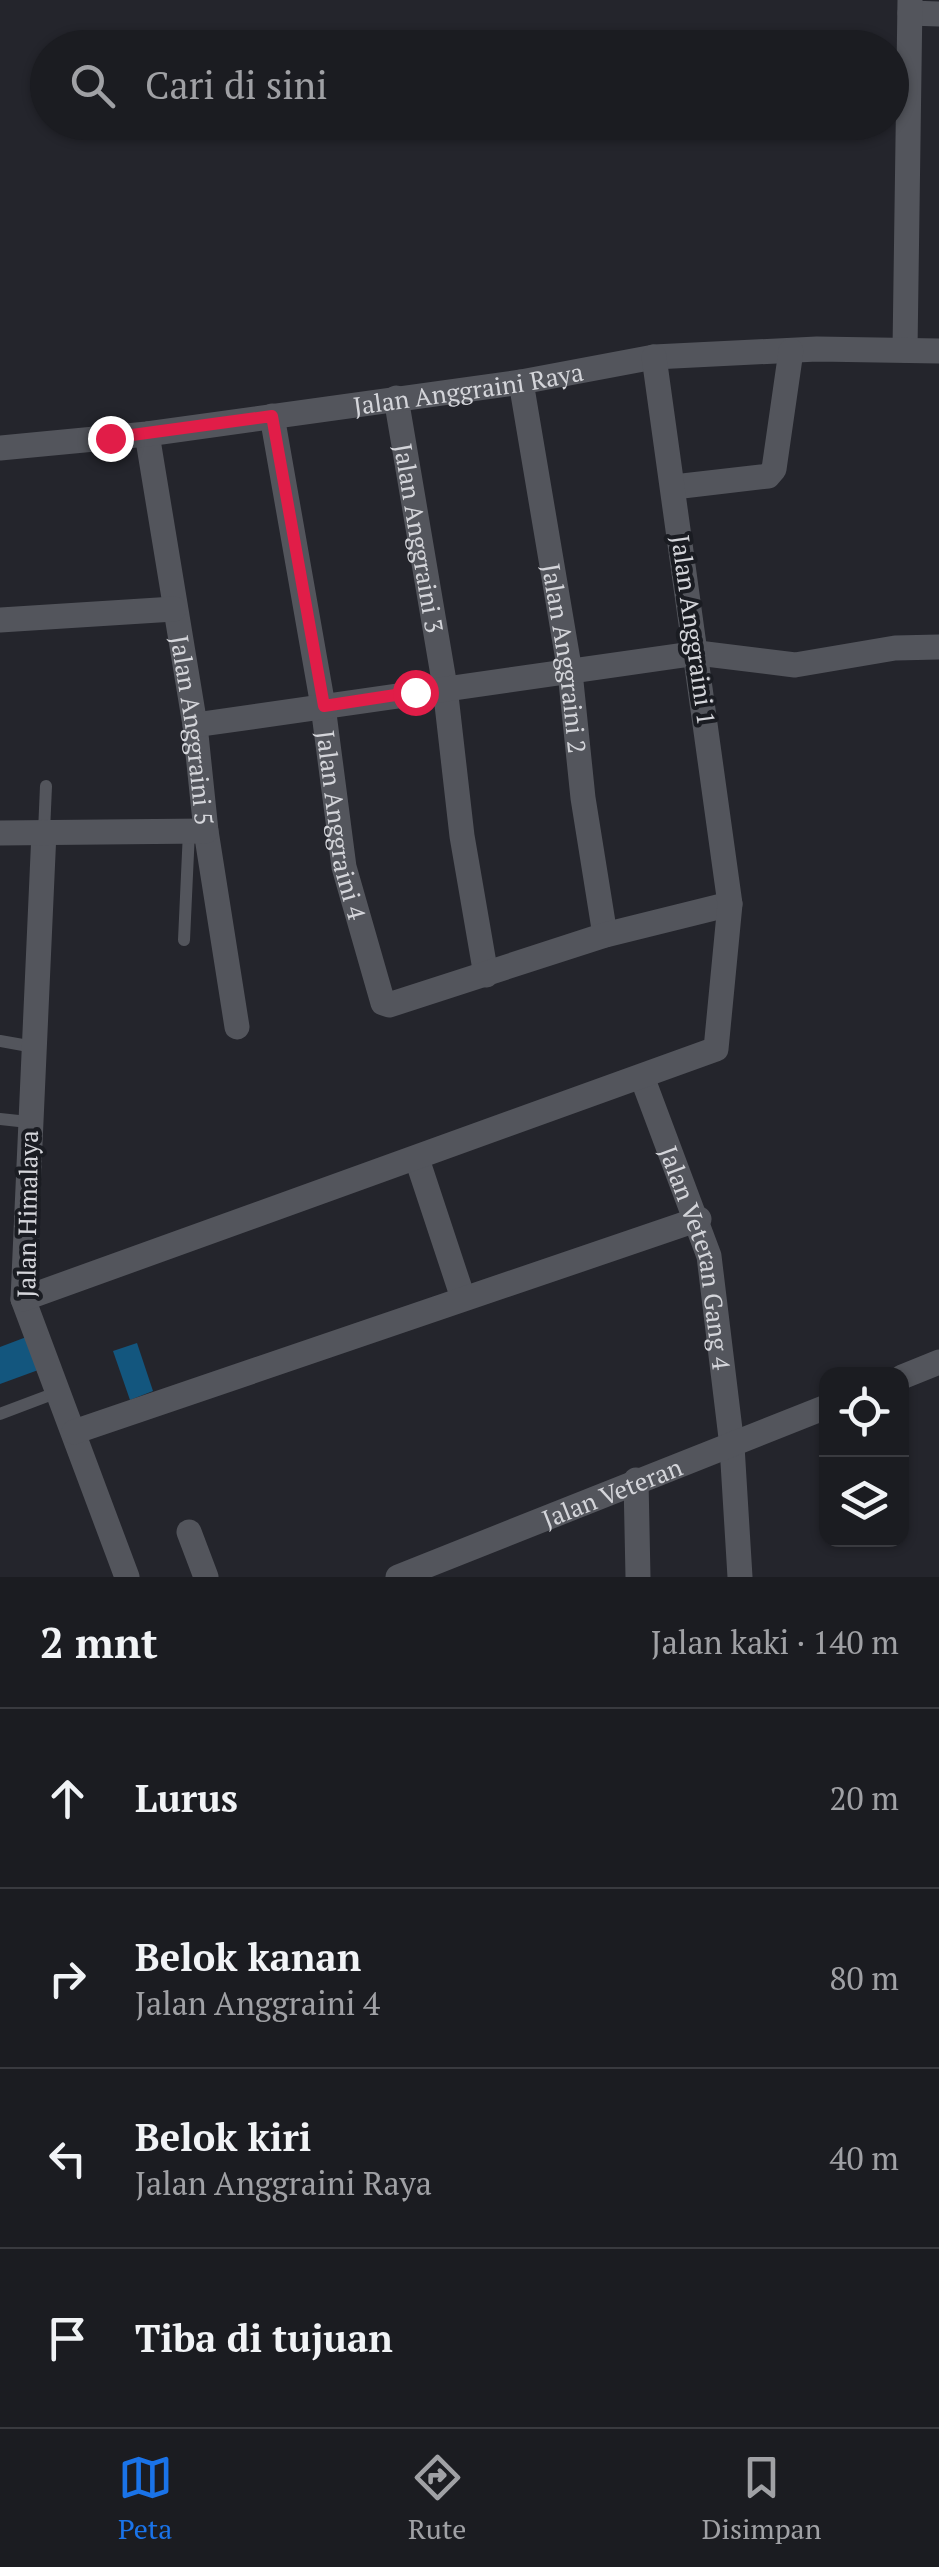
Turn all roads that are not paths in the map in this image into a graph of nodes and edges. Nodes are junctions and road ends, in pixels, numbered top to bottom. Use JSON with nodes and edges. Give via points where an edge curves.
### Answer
{"nodes":[{"id":1,"x":910,"y":7,"type":"edge"},
{"id":2,"x":939,"y":14,"type":"edge"},
{"id":3,"x":909,"y":76,"type":"edge"},
{"id":4,"x":908,"y":140,"type":"edge"},
{"id":5,"x":792,"y":350,"type":"junction"},
{"id":6,"x":905,"y":350,"type":"junction"},
{"id":7,"x":939,"y":351,"type":"edge"},
{"id":8,"x":654,"y":357,"type":"junction"},
{"id":9,"x":522,"y":382,"type":"junction"},
{"id":10,"x":396,"y":398,"type":"junction"},
{"id":11,"x":272,"y":416,"type":"junction"},
{"id":12,"x":146,"y":434,"type":"junction"},
{"id":13,"x":0,"y":448,"type":"edge"},
{"id":14,"x":674,"y":487,"type":"junction"},
{"id":15,"x":174,"y":609,"type":"junction"},
{"id":16,"x":0,"y":620,"type":"edge"},
{"id":17,"x":939,"y":646,"type":"edge"},
{"id":18,"x":698,"y":654,"type":"junction"},
{"id":19,"x":570,"y":672,"type":"junction"},
{"id":20,"x":445,"y":687,"type":"junction"},
{"id":21,"x":324,"y":706,"type":"junction"},
{"id":22,"x":195,"y":725,"type":"junction"},
{"id":23,"x":46,"y":786,"type":"dead end"},
{"id":24,"x":197,"y":831,"type":"junction"},
{"id":25,"x":0,"y":832,"type":"edge"},
{"id":26,"x":44,"y":832,"type":"junction"},
{"id":27,"x":730,"y":904,"type":"junction"},
{"id":28,"x":606,"y":935,"type":"junction"},
{"id":29,"x":184,"y":940,"type":"dead end"},
{"id":30,"x":486,"y":975,"type":"junction"},
{"id":31,"x":237,"y":1026,"type":"dead end"},
{"id":32,"x":0,"y":1042,"type":"edge"},
{"id":33,"x":34,"y":1048,"type":"junction"},
{"id":34,"x":642,"y":1077,"type":"junction"},
{"id":35,"x":0,"y":1120,"type":"edge"},
{"id":36,"x":28,"y":1122,"type":"junction"},
{"id":37,"x":417,"y":1159,"type":"junction"},
{"id":38,"x":699,"y":1219,"type":"junction"},
{"id":39,"x":463,"y":1298,"type":"junction"},
{"id":40,"x":23,"y":1299,"type":"junction"},
{"id":41,"x":939,"y":1362,"type":"edge"},
{"id":42,"x":909,"y":1374,"type":"edge"},
{"id":43,"x":58,"y":1392,"type":"junction"},
{"id":44,"x":819,"y":1410,"type":"edge"},
{"id":45,"x":0,"y":1414,"type":"edge"},
{"id":46,"x":74,"y":1432,"type":"junction"},
{"id":47,"x":732,"y":1446,"type":"junction"},
{"id":48,"x":636,"y":1480,"type":"junction"},
{"id":49,"x":190,"y":1532,"type":"dead end"},
{"id":50,"x":430,"y":1570,"type":"edge"},
{"id":51,"x":127,"y":1577,"type":"edge"},
{"id":52,"x":206,"y":1577,"type":"edge"},
{"id":53,"x":398,"y":1577,"type":"edge"},
{"id":54,"x":638,"y":1577,"type":"edge"},
{"id":55,"x":740,"y":1577,"type":"edge"}],
"edges":[{"from":1,"to":2,"type":"street"},
{"from":1,"to":3,"type":"street"},
{"from":4,"to":6,"type":"street"},
{"from":5,"to":6,"type":"street","name":"Jalan Anggraini Raya"},
{"from":5,"to":8,"type":"street","name":"Jalan Anggraini Raya"},
{"from":5,"to":14,"type":"street","via":[[768,476]]},
{"from":6,"to":7,"type":"street","name":"Jalan Anggraini Raya"},
{"from":8,"to":9,"type":"street","name":"Jalan Anggraini Raya"},
{"from":8,"to":14,"type":"street","name":"Jalan Anggraini 1"},
{"from":9,"to":10,"type":"street","name":"Jalan Anggraini Raya"},
{"from":9,"to":19,"type":"street","name":"Jalan Anggraini 2"},
{"from":10,"to":11,"type":"street","name":"Jalan Anggraini Raya"},
{"from":10,"to":20,"type":"street","name":"Jalan Anggraini 3"},
{"from":11,"to":12,"type":"street","name":"Jalan Anggraini Raya"},
{"from":11,"to":21,"type":"street","name":"Jalan Anggraini 4"},
{"from":12,"to":13,"type":"street","name":"Jalan Anggraini Raya"},
{"from":12,"to":15,"type":"street","name":"Jalan Anggraini 5"},
{"from":14,"to":18,"type":"street","name":"Jalan Anggraini 1"},
{"from":15,"to":16,"type":"street"},
{"from":15,"to":22,"type":"street","name":"Jalan Anggraini 5"},
{"from":17,"to":18,"type":"street","via":[[795,665]]},
{"from":18,"to":19,"type":"street"},
{"from":18,"to":27,"type":"street","name":"Jalan Anggraini 1"},
{"from":19,"to":20,"type":"street"},
{"from":19,"to":28,"type":"street","name":"Jalan Anggraini 2"},
{"from":20,"to":21,"type":"street"},
{"from":20,"to":30,"type":"street","name":"Jalan Anggraini 3"},
{"from":21,"to":22,"type":"street"},
{"from":21,"to":30,"type":"street","name":"Jalan Anggraini 4","via":[[344,866],[378,998],[389,1005]]},
{"from":22,"to":24,"type":"street","name":"Jalan Anggraini 5"},
{"from":23,"to":26,"type":"lane"},
{"from":24,"to":26,"type":"street"},
{"from":24,"to":29,"type":"lane"},
{"from":24,"to":31,"type":"street","name":"Jalan Anggraini 5"},
{"from":25,"to":26,"type":"street"},
{"from":26,"to":33,"type":"street","name":"Jalan Himalaya"},
{"from":27,"to":28,"type":"street"},
{"from":27,"to":34,"type":"street","name":"Jalan Anggraini 1","via":[[716,1049]]},
{"from":28,"to":30,"type":"street"},
{"from":32,"to":33,"type":"lane"},
{"from":33,"to":36,"type":"street","name":"Jalan Himalaya"},
{"from":34,"to":37,"type":"street"},
{"from":34,"to":38,"type":"street","name":"Jalan Veteran Gang 4"},
{"from":35,"to":36,"type":"lane"},
{"from":36,"to":40,"type":"street","name":"Jalan Himalaya"},
{"from":37,"to":39,"type":"street"},
{"from":37,"to":40,"type":"street"},
{"from":38,"to":39,"type":"street"},
{"from":38,"to":47,"type":"street","name":"Jalan Veteran Gang 4","via":[[710,1256]]},
{"from":39,"to":46,"type":"street"},
{"from":40,"to":43,"type":"street","name":"Jalan Himalaya"},
{"from":41,"to":42,"type":"street"},
{"from":43,"to":45,"type":"lane"},
{"from":43,"to":46,"type":"street","name":"Jalan Himalaya"},
{"from":44,"to":47,"type":"street","name":"Jalan Veteran"},
{"from":46,"to":51,"type":"street","name":"Jalan Himalaya"},
{"from":47,"to":48,"type":"street","name":"Jalan Veteran"},
{"from":47,"to":55,"type":"street","name":"Jalan Veteran Gang 4"},
{"from":48,"to":50,"type":"street","name":"Jalan Veteran"},
{"from":48,"to":54,"type":"street"},
{"from":49,"to":52,"type":"street"},
{"from":50,"to":53,"type":"street","name":"Jalan Veteran"}]}
